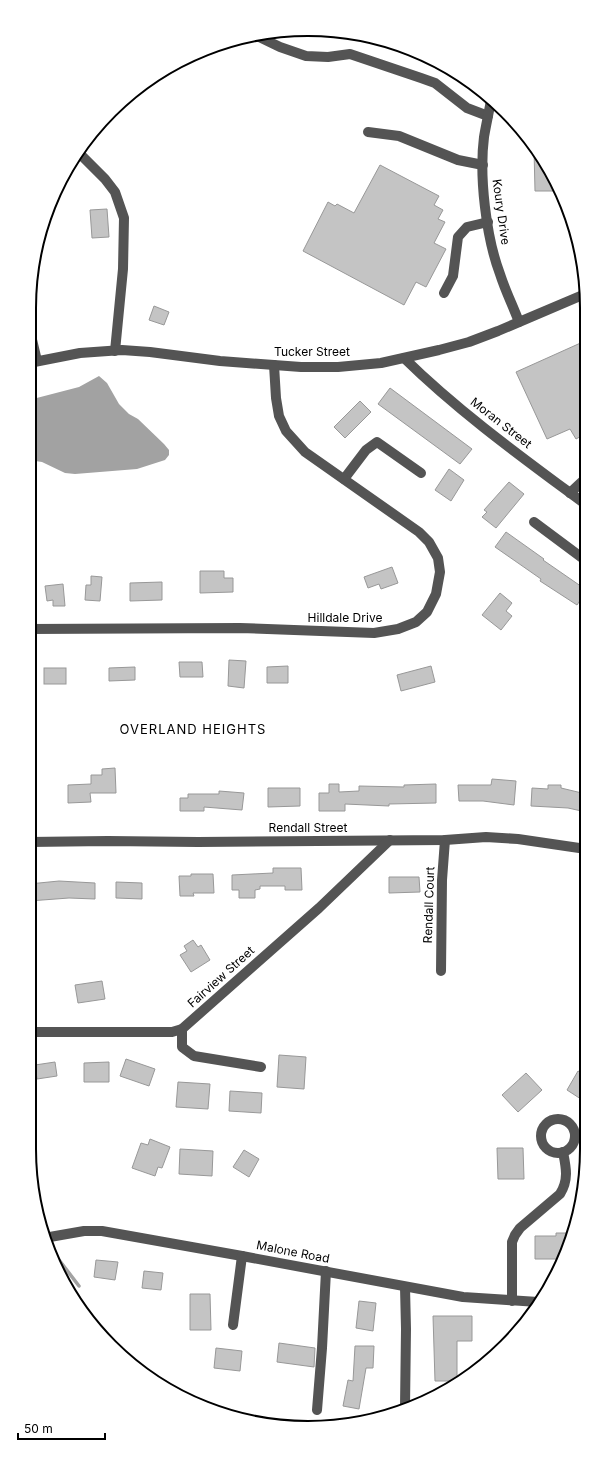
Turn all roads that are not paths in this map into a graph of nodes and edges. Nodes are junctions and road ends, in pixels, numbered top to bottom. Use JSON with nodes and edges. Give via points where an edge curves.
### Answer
{"nodes":[{"id":1,"x":264,"y":39,"type":"edge"},
{"id":2,"x":490,"y":106,"type":"edge"},
{"id":3,"x":488,"y":116,"type":"junction"},
{"id":4,"x":368,"y":132,"type":"dead end"},
{"id":5,"x":82,"y":156,"type":"edge"},
{"id":6,"x":483,"y":165,"type":"junction"},
{"id":7,"x":488,"y":222,"type":"junction"},
{"id":8,"x":444,"y":293,"type":"dead end"},
{"id":9,"x":579,"y":296,"type":"edge"},
{"id":10,"x":519,"y":322,"type":"junction"},
{"id":11,"x":115,"y":351,"type":"junction"},
{"id":12,"x":404,"y":358,"type":"junction"},
{"id":13,"x":36,"y":361,"type":"edge"},
{"id":14,"x":274,"y":365,"type":"junction"},
{"id":15,"x":421,"y":472,"type":"dead end"},
{"id":16,"x":344,"y":479,"type":"junction"},
{"id":17,"x":580,"y":484,"type":"edge"},
{"id":18,"x":570,"y":493,"type":"junction"},
{"id":19,"x":580,"y":500,"type":"edge"},
{"id":20,"x":534,"y":522,"type":"dead end"},
{"id":21,"x":580,"y":556,"type":"edge"},
{"id":22,"x":36,"y":629,"type":"edge"},
{"id":23,"x":390,"y":840,"type":"junction"},
{"id":24,"x":445,"y":840,"type":"junction"},
{"id":25,"x":36,"y":842,"type":"edge"},
{"id":26,"x":580,"y":848,"type":"edge"},
{"id":27,"x":441,"y":971,"type":"dead end"},
{"id":28,"x":182,"y":1029,"type":"junction"},
{"id":29,"x":36,"y":1032,"type":"edge"},
{"id":30,"x":261,"y":1067,"type":"dead end"},
{"id":31,"x":563,"y":1152,"type":"dead end"},
{"id":32,"x":50,"y":1237,"type":"edge"},
{"id":33,"x":242,"y":1256,"type":"junction"},
{"id":34,"x":326,"y":1271,"type":"junction"},
{"id":35,"x":405,"y":1287,"type":"junction"},
{"id":36,"x":512,"y":1301,"type":"junction"},
{"id":37,"x":533,"y":1302,"type":"edge"},
{"id":38,"x":234,"y":1325,"type":"dead end"},
{"id":39,"x":405,"y":1403,"type":"edge"},
{"id":40,"x":317,"y":1410,"type":"dead end"}],
"edges":[{"from":1,"to":3,"type":"street","via":[[306,56],[350,54],[421,78],[435,83],[468,108]]},
{"from":2,"to":3,"type":"street","name":"Koury Drive"},
{"from":3,"to":6,"type":"street","name":"Koury Drive"},
{"from":4,"to":6,"type":"street","via":[[399,136],[458,160]]},
{"from":5,"to":11,"type":"street","via":[[115,192],[124,218]]},
{"from":6,"to":7,"type":"street","name":"Koury Drive"},
{"from":7,"to":8,"type":"street","via":[[467,227],[458,237],[453,276]]},
{"from":7,"to":10,"type":"street","name":"Koury Drive","via":[[499,273]]},
{"from":9,"to":10,"type":"street","name":"Tucker Street"},
{"from":10,"to":12,"type":"street","name":"Tucker Street","via":[[469,342]]},
{"from":11,"to":13,"type":"street","name":"Tucker Street","via":[[80,353]]},
{"from":11,"to":14,"type":"street","name":"Tucker Street","via":[[150,352]]},
{"from":12,"to":14,"type":"street","name":"Tucker Street","via":[[338,367]]},
{"from":12,"to":18,"type":"street","name":"Moran Street","via":[[427,381],[471,417]]},
{"from":14,"to":16,"type":"street","name":"Hilldale Drive","via":[[279,416],[286,431],[305,452]]},
{"from":15,"to":16,"type":"street","via":[[377,442],[366,450]]},
{"from":16,"to":22,"type":"street","name":"Hilldale Drive","via":[[419,532],[429,542],[438,558],[440,572],[436,594],[427,612],[416,622],[398,629],[374,633],[240,628]]},
{"from":17,"to":18,"type":"street"},
{"from":18,"to":19,"type":"street","name":"Moran Street"},
{"from":20,"to":21,"type":"street"},
{"from":23,"to":24,"type":"street","name":"Rendall Street"},
{"from":23,"to":25,"type":"street","name":"Rendall Street"},
{"from":23,"to":28,"type":"street","name":"Fairview Street","via":[[320,908]]},
{"from":24,"to":26,"type":"street","name":"Rendall Street","via":[[486,837]]},
{"from":24,"to":27,"type":"street","name":"Rendall Court"},
{"from":28,"to":29,"type":"street","via":[[172,1032]]},
{"from":28,"to":30,"type":"street","via":[[182,1047],[194,1056]]},
{"from":31,"to":36,"type":"street","via":[[567,1168],[564,1188],[520,1228],[512,1242]]},
{"from":32,"to":33,"type":"street","name":"Malone Road","via":[[78,1232],[102,1232]]},
{"from":33,"to":34,"type":"street","name":"Malone Road"},
{"from":33,"to":38,"type":"street"},
{"from":34,"to":35,"type":"street","name":"Malone Road"},
{"from":34,"to":40,"type":"street"},
{"from":35,"to":36,"type":"street","name":"Malone Road","via":[[464,1297]]},
{"from":35,"to":39,"type":"street"},
{"from":36,"to":37,"type":"street","name":"Malone Road"}]}
